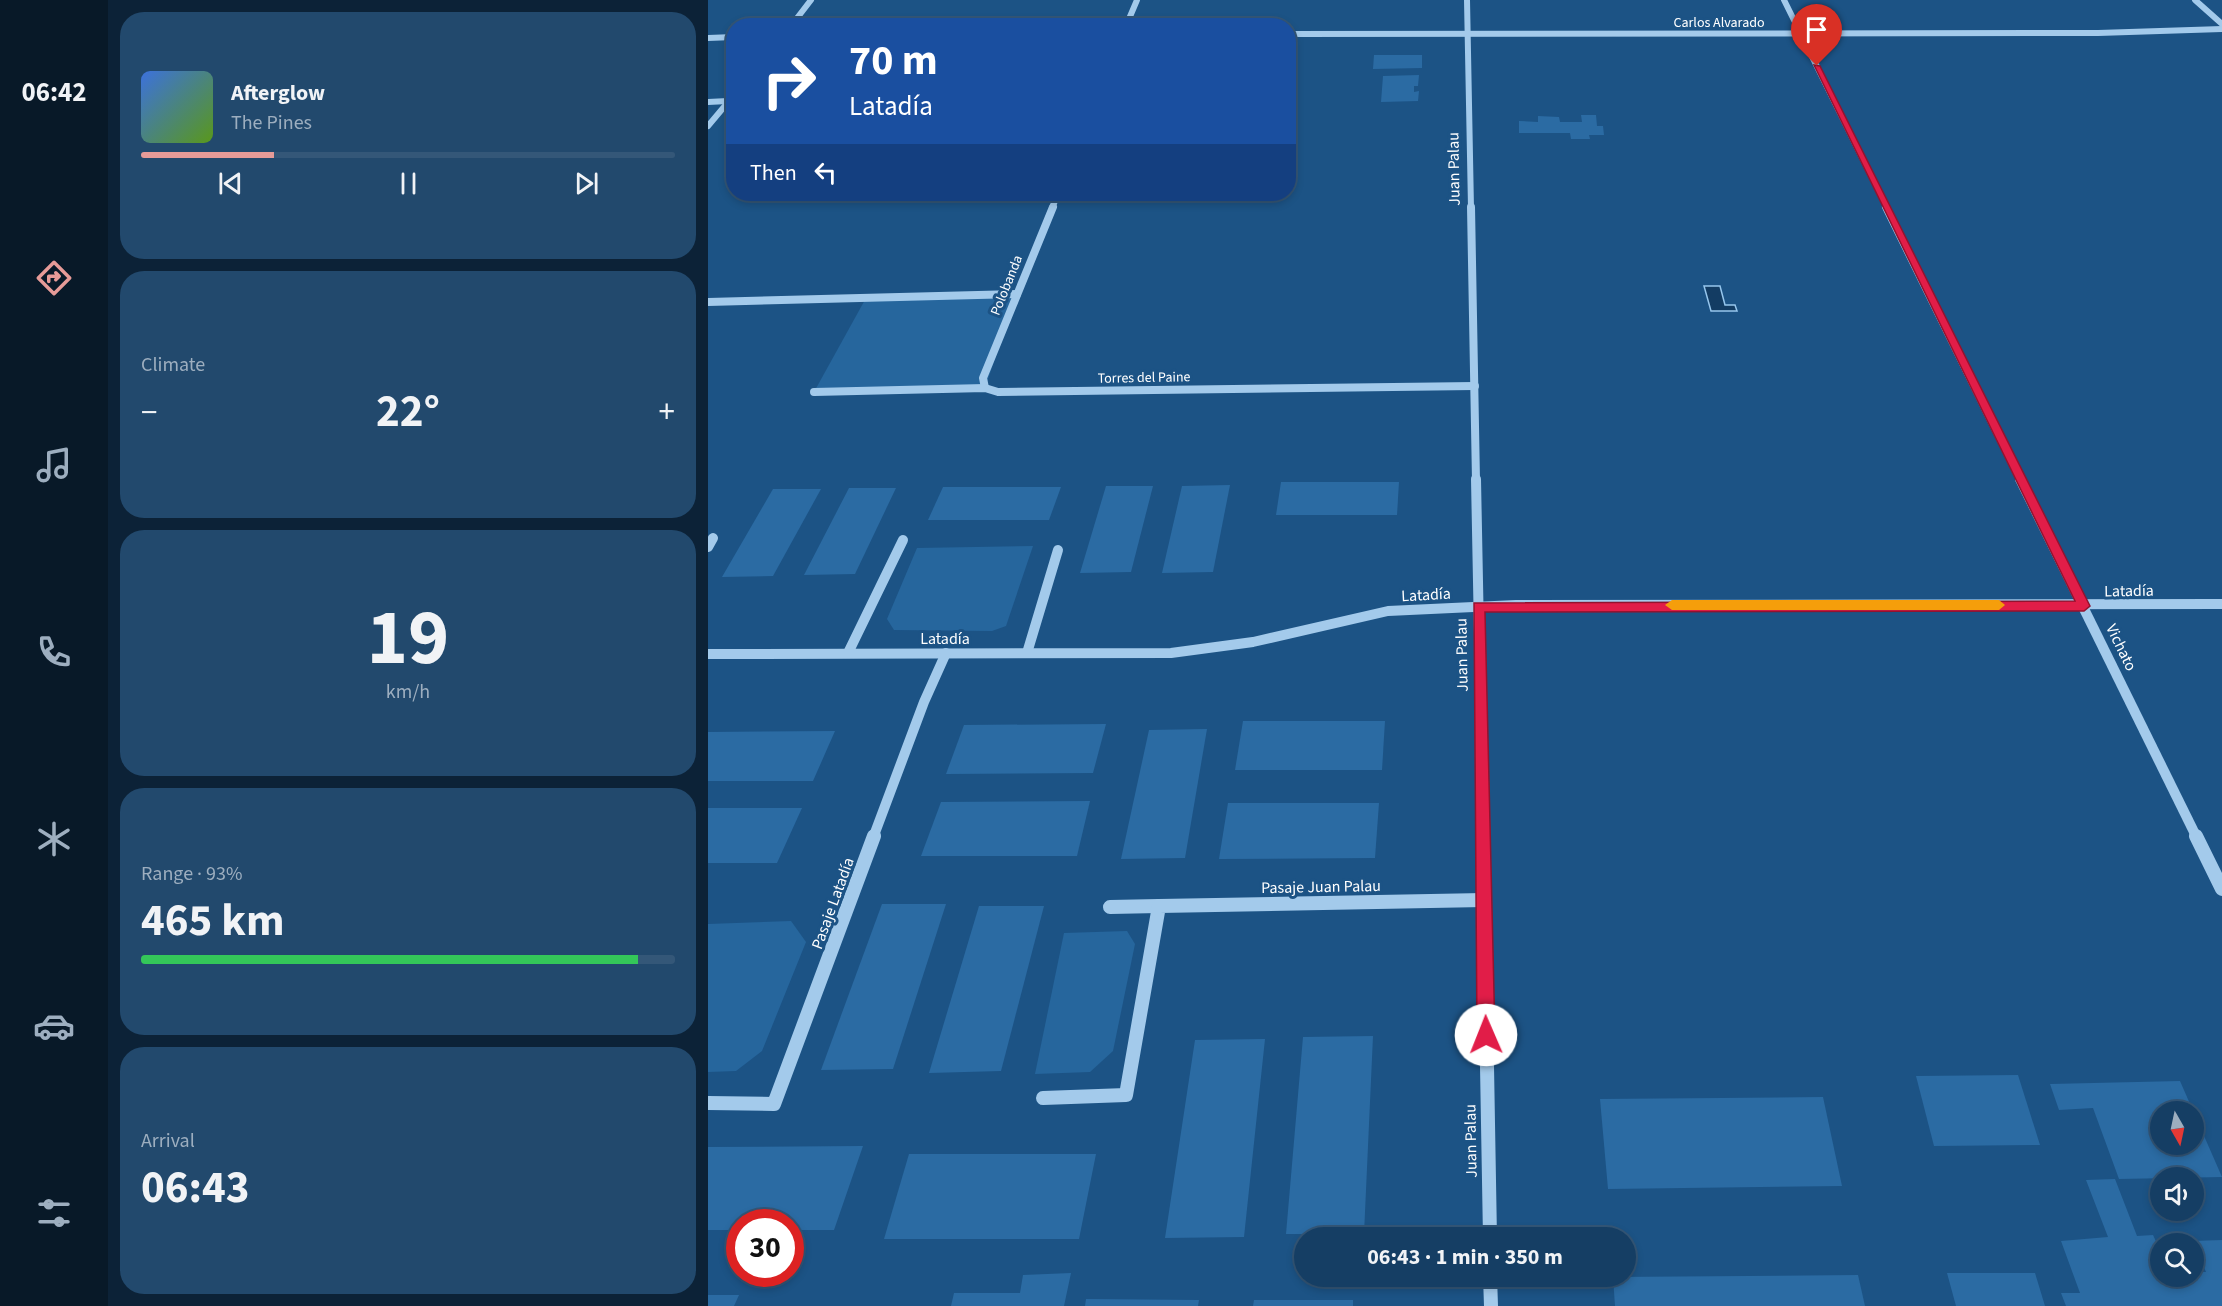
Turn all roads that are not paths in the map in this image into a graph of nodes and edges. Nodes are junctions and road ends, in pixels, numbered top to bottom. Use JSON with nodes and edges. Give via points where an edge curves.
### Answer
{"nodes":[{"id":1,"x":811,"y":0,"type":"edge"},
{"id":2,"x":1137,"y":0,"type":"edge"},
{"id":3,"x":1467,"y":0,"type":"edge"},
{"id":4,"x":1784,"y":0,"type":"edge"},
{"id":5,"x":2196,"y":0,"type":"edge"},
{"id":6,"x":796,"y":18,"type":"edge"},
{"id":7,"x":1129,"y":18,"type":"edge"},
{"id":8,"x":2222,"y":24,"type":"edge"},
{"id":9,"x":2222,"y":29,"type":"edge"},
{"id":10,"x":1800,"y":33,"type":"junction"},
{"id":11,"x":1296,"y":34,"type":"edge"},
{"id":12,"x":1468,"y":34,"type":"junction"},
{"id":13,"x":726,"y":37,"type":"edge"},
{"id":14,"x":708,"y":38,"type":"edge"},
{"id":15,"x":726,"y":101,"type":"edge"},
{"id":16,"x":708,"y":102,"type":"edge"},
{"id":17,"x":726,"y":104,"type":"edge"},
{"id":18,"x":708,"y":126,"type":"edge"},
{"id":19,"x":1055,"y":201,"type":"edge"},
{"id":20,"x":1017,"y":294,"type":"junction"},
{"id":21,"x":708,"y":302,"type":"edge"},
{"id":22,"x":1475,"y":386,"type":"junction"},
{"id":23,"x":985,"y":388,"type":"junction"},
{"id":24,"x":814,"y":392,"type":"dead end"},
{"id":25,"x":903,"y":540,"type":"dead end"},
{"id":26,"x":1058,"y":550,"type":"dead end"},
{"id":27,"x":2222,"y":604,"type":"edge"},
{"id":28,"x":2084,"y":606,"type":"junction"},
{"id":29,"x":1478,"y":607,"type":"junction"},
{"id":30,"x":1027,"y":652,"type":"junction"},
{"id":31,"x":848,"y":653,"type":"junction"},
{"id":32,"x":946,"y":653,"type":"junction"},
{"id":33,"x":708,"y":654,"type":"edge"},
{"id":34,"x":2222,"y":889,"type":"edge"},
{"id":35,"x":1484,"y":900,"type":"junction"},
{"id":36,"x":1159,"y":906,"type":"junction"},
{"id":37,"x":1110,"y":907,"type":"dead end"},
{"id":38,"x":1043,"y":1098,"type":"dead end"},
{"id":39,"x":708,"y":1103,"type":"edge"},
{"id":40,"x":1490,"y":1227,"type":"edge"},
{"id":41,"x":1490,"y":1287,"type":"edge"},
{"id":42,"x":1491,"y":1306,"type":"edge"}],
"edges":[{"from":1,"to":6,"type":"street"},
{"from":2,"to":7,"type":"street"},
{"from":3,"to":12,"type":"street","name":"Juan Palau"},
{"from":4,"to":10,"type":"street","name":"Vichato"},
{"from":5,"to":8,"type":"street"},
{"from":9,"to":10,"type":"street","name":"Carlos Alvarado"},
{"from":10,"to":12,"type":"street","name":"Carlos Alvarado"},
{"from":10,"to":28,"type":"street","name":"Vichato"},
{"from":11,"to":12,"type":"street","name":"Carlos Alvarado"},
{"from":12,"to":22,"type":"street","name":"Juan Palau"},
{"from":13,"to":14,"type":"street"},
{"from":15,"to":16,"type":"street"},
{"from":17,"to":18,"type":"street"},
{"from":19,"to":20,"type":"street","name":"Polobanda"},
{"from":20,"to":21,"type":"street"},
{"from":20,"to":23,"type":"street","name":"Polobanda","via":[[983,378]]},
{"from":22,"to":23,"type":"street","name":"Torres del Paine","via":[[998,392]]},
{"from":22,"to":29,"type":"street","name":"Juan Palau"},
{"from":23,"to":24,"type":"street","name":"Torres del Paine"},
{"from":25,"to":31,"type":"street"},
{"from":26,"to":30,"type":"street"},
{"from":27,"to":28,"type":"street","name":"Latadía"},
{"from":28,"to":29,"type":"street","name":"Latadía"},
{"from":28,"to":34,"type":"street","name":"Vichato"},
{"from":29,"to":30,"type":"street","name":"Latadía","via":[[1388,611],[1221,648],[1171,653]]},
{"from":29,"to":35,"type":"street","name":"Juan Palau"},
{"from":30,"to":32,"type":"street","name":"Latadía"},
{"from":31,"to":32,"type":"street","name":"Latadía"},
{"from":31,"to":33,"type":"street","name":"Latadía"},
{"from":32,"to":39,"type":"street","name":"Pasaje Latadía","via":[[924,702],[774,1104]]},
{"from":35,"to":36,"type":"street","name":"Pasaje Juan Palau"},
{"from":35,"to":40,"type":"street","name":"Juan Palau"},
{"from":36,"to":37,"type":"street","name":"Pasaje Juan Palau"},
{"from":36,"to":38,"type":"street","via":[[1126,1095]]},
{"from":41,"to":42,"type":"street"}]}
